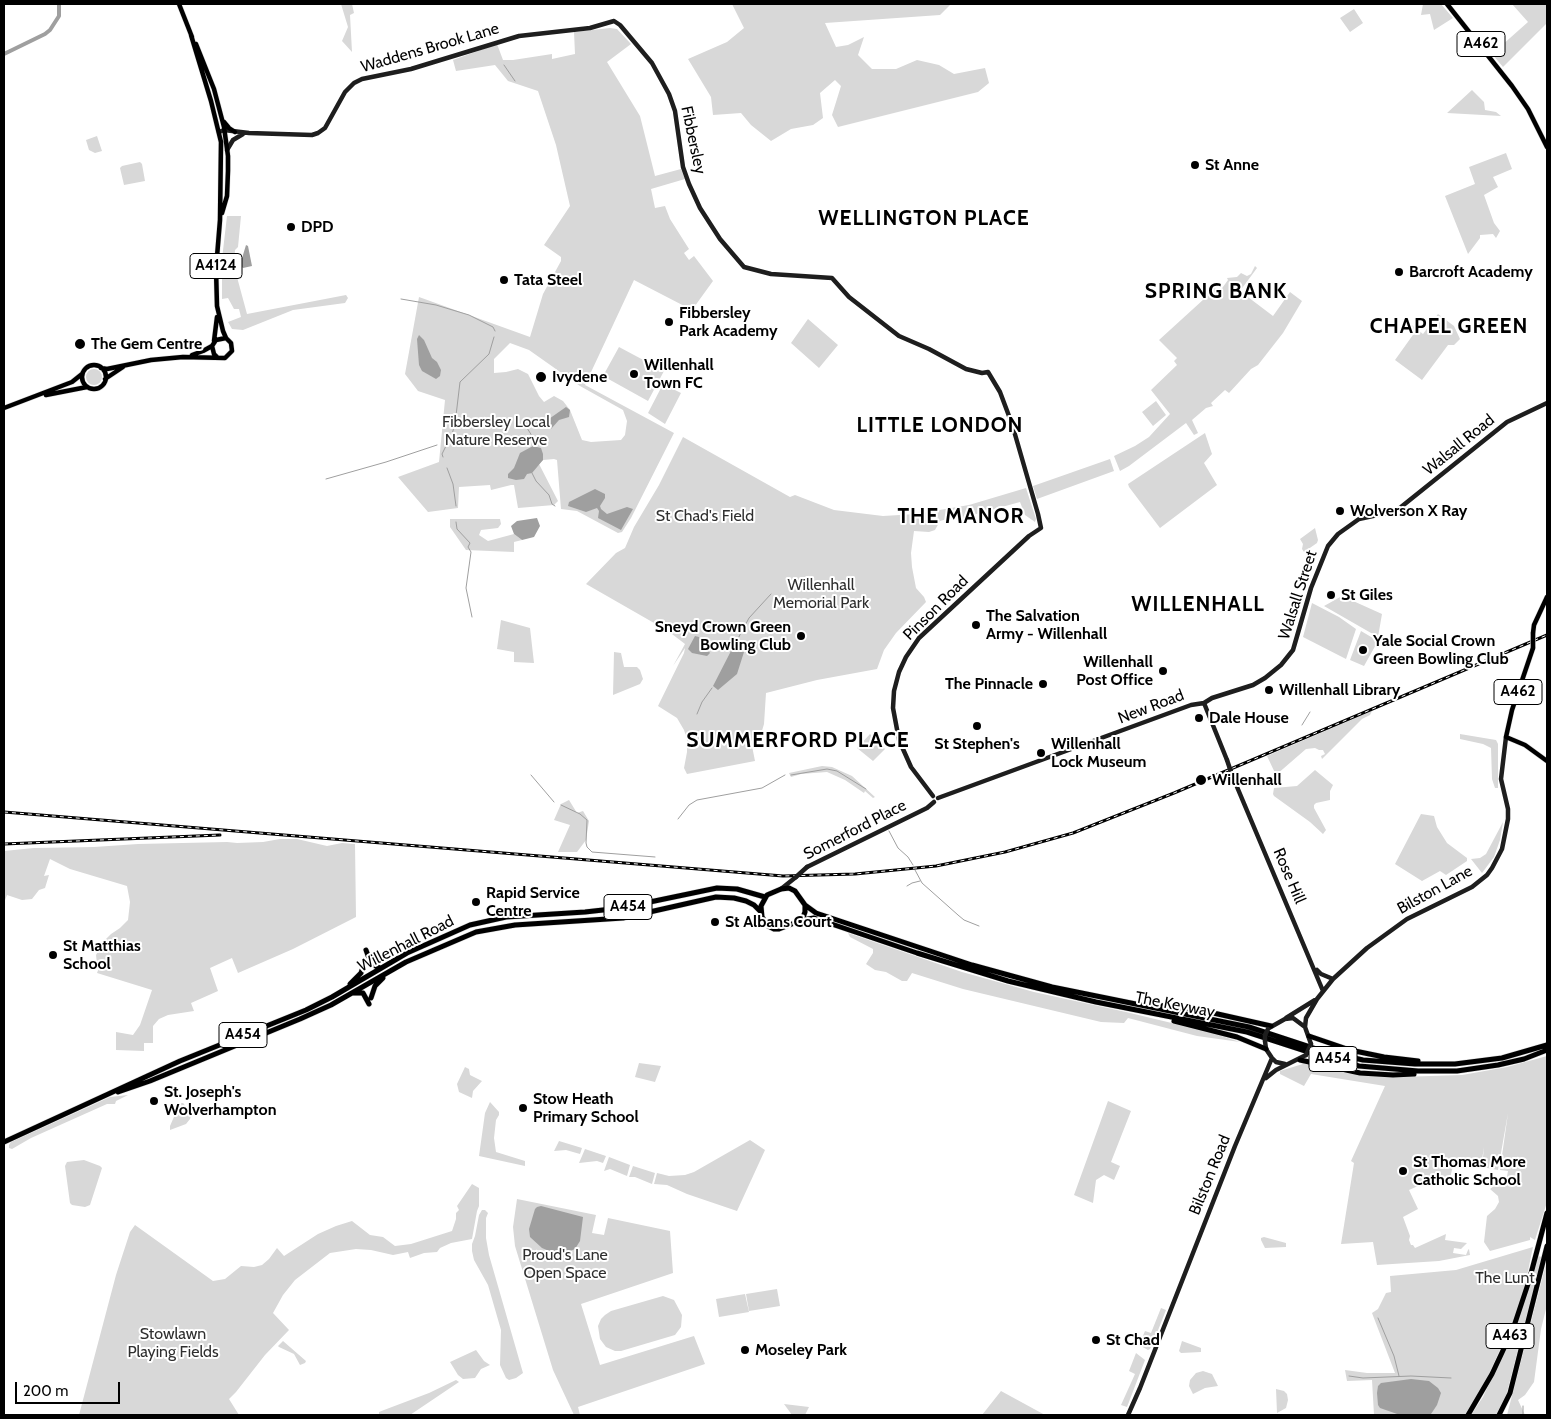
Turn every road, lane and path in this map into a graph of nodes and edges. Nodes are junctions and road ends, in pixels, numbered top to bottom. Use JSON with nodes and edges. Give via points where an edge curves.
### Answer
{"nodes":[{"id":1,"x":179,"y":4,"type":"edge"},
{"id":2,"x":1447,"y":4,"type":"edge"},
{"id":3,"x":614,"y":21,"type":"joint"},
{"id":4,"x":191,"y":35,"type":"junction"},
{"id":5,"x":222,"y":119,"type":"junction"},
{"id":6,"x":219,"y":132,"type":"junction"},
{"id":7,"x":225,"y":132,"type":"junction"},
{"id":8,"x":236,"y":132,"type":"junction"},
{"id":9,"x":249,"y":133,"type":"junction"},
{"id":10,"x":243,"y":134,"type":"junction"},
{"id":11,"x":1547,"y":147,"type":"edge"},
{"id":12,"x":227,"y":150,"type":"junction"},
{"id":13,"x":220,"y":220,"type":"junction"},
{"id":14,"x":218,"y":314,"type":"junction"},
{"id":15,"x":226,"y":338,"type":"junction"},
{"id":16,"x":213,"y":344,"type":"junction"},
{"id":17,"x":183,"y":356,"type":"junction"},
{"id":18,"x":217,"y":357,"type":"junction"},
{"id":19,"x":126,"y":365,"type":"junction"},
{"id":20,"x":101,"y":368,"type":"junction"},
{"id":21,"x":82,"y":374,"type":"junction"},
{"id":22,"x":105,"y":380,"type":"junction"},
{"id":23,"x":88,"y":387,"type":"junction"},
{"id":24,"x":30,"y":398,"type":"junction"},
{"id":25,"x":1547,"y":403,"type":"edge"},
{"id":26,"x":4,"y":408,"type":"edge"},
{"id":27,"x":1391,"y":512,"type":"joint"},
{"id":28,"x":1041,"y":528,"type":"joint"},
{"id":29,"x":1547,"y":597,"type":"edge"},
{"id":30,"x":1204,"y":703,"type":"junction"},
{"id":31,"x":1506,"y":737,"type":"junction"},
{"id":32,"x":1547,"y":761,"type":"edge"},
{"id":33,"x":934,"y":799,"type":"junction"},
{"id":34,"x":796,"y":877,"type":"junction"},
{"id":35,"x":781,"y":889,"type":"junction"},
{"id":36,"x":795,"y":891,"type":"junction"},
{"id":37,"x":765,"y":897,"type":"junction"},
{"id":38,"x":805,"y":905,"type":"junction"},
{"id":39,"x":761,"y":912,"type":"junction"},
{"id":40,"x":802,"y":920,"type":"junction"},
{"id":41,"x":843,"y":925,"type":"junction"},
{"id":42,"x":366,"y":950,"type":"dead end"},
{"id":43,"x":406,"y":962,"type":"junction"},
{"id":44,"x":1314,"y":965,"type":"junction"},
{"id":45,"x":362,"y":967,"type":"dead end"},
{"id":46,"x":380,"y":968,"type":"junction"},
{"id":47,"x":1333,"y":980,"type":"junction"},
{"id":48,"x":1323,"y":991,"type":"junction"},
{"id":49,"x":351,"y":993,"type":"junction"},
{"id":50,"x":332,"y":998,"type":"junction"},
{"id":51,"x":1317,"y":999,"type":"junction"},
{"id":52,"x":1141,"y":1005,"type":"junction"},
{"id":53,"x":1145,"y":1012,"type":"junction"},
{"id":54,"x":1285,"y":1019,"type":"junction"},
{"id":55,"x":1270,"y":1027,"type":"junction"},
{"id":56,"x":1305,"y":1027,"type":"junction"},
{"id":57,"x":1309,"y":1036,"type":"junction"},
{"id":58,"x":1547,"y":1045,"type":"edge"},
{"id":59,"x":1266,"y":1049,"type":"junction"},
{"id":60,"x":1547,"y":1050,"type":"edge"},
{"id":61,"x":1547,"y":1054,"type":"edge"},
{"id":62,"x":1272,"y":1058,"type":"junction"},
{"id":63,"x":1524,"y":1058,"type":"junction"},
{"id":64,"x":1300,"y":1060,"type":"junction"},
{"id":65,"x":1289,"y":1064,"type":"junction"},
{"id":66,"x":1455,"y":1064,"type":"junction"},
{"id":67,"x":1450,"y":1071,"type":"junction"},
{"id":68,"x":1263,"y":1081,"type":"junction"},
{"id":69,"x":107,"y":1095,"type":"junction"},
{"id":70,"x":4,"y":1142,"type":"edge"},
{"id":71,"x":1547,"y":1213,"type":"edge"},
{"id":72,"x":1547,"y":1246,"type":"edge"},
{"id":73,"x":1128,"y":1415,"type":"edge"},
{"id":74,"x":1468,"y":1415,"type":"edge"},
{"id":75,"x":1499,"y":1415,"type":"edge"}],
"edges":[{"from":1,"to":4,"type":"main road","number":"A4124"},
{"from":2,"to":11,"type":"main road","number":"A462","via":[[1512,86]]},
{"from":3,"to":9,"type":"main road","name":"Waddens Brook Lane","via":[[590,28],[519,36],[419,67],[362,79],[347,90],[327,125],[315,134]]},
{"from":3,"to":28,"type":"main road","name":"Fibbersley","via":[[652,63],[669,94],[689,184],[709,222],[744,267],[783,276],[832,278],[849,297],[899,336],[966,369],[988,372],[1010,418]]},
{"from":4,"to":5,"type":"main road","number":"A4124","via":[[207,69]]},
{"from":4,"to":6,"type":"main road","number":"A4124"},
{"from":5,"to":7,"type":"main road","number":"A4124"},
{"from":5,"to":8,"type":"main road"},
{"from":6,"to":7,"type":"main road"},
{"from":6,"to":13,"type":"main road","number":"A4124","via":[[222,168]]},
{"from":7,"to":8,"type":"main road"},
{"from":7,"to":10,"type":"main road"},
{"from":7,"to":12,"type":"main road","number":"A4124"},
{"from":8,"to":9,"type":"main road"},
{"from":9,"to":10,"type":"main road"},
{"from":10,"to":12,"type":"main road","via":[[233,140]]},
{"from":12,"to":13,"type":"main road","number":"A4124","via":[[226,196]]},
{"from":13,"to":14,"type":"main road","number":"A4124","via":[[216,270]]},
{"from":14,"to":15,"type":"main road","number":"A4124"},
{"from":14,"to":16,"type":"main road","number":"A4124"},
{"from":15,"to":16,"type":"main road","via":[[220,338]]},
{"from":15,"to":18,"type":"main road","via":[[232,351],[225,358]]},
{"from":16,"to":17,"type":"main road","via":[[203,351]]},
{"from":16,"to":18,"type":"main road"},
{"from":17,"to":18,"type":"main road"},
{"from":17,"to":19,"type":"main road"},
{"from":19,"to":20,"type":"main road"},
{"from":19,"to":22,"type":"main road"},
{"from":20,"to":21,"type":"main road","via":[[89,366]]},
{"from":20,"to":22,"type":"main road"},
{"from":21,"to":23,"type":"main road"},
{"from":21,"to":24,"type":"main road","via":[[72,382]]},
{"from":22,"to":23,"type":"main road","via":[[97,388]]},
{"from":23,"to":24,"type":"main road"},
{"from":24,"to":26,"type":"main road"},
{"from":25,"to":27,"type":"main road","name":"Walsall Road","via":[[1507,422]]},
{"from":27,"to":30,"type":"main road","name":"Walsall Street","via":[[1359,519],[1330,543],[1311,588],[1296,643],[1281,665],[1253,685]]},
{"from":28,"to":33,"type":"main road","name":"Pinson Road","via":[[919,638],[896,681],[893,708],[899,740],[914,772]]},
{"from":29,"to":31,"type":"main road","name":"Bilston Lane","number":"A462","bridge":true,"via":[[1534,625],[1532,648]]},
{"from":30,"to":33,"type":"main road","name":"New Road"},
{"from":30,"to":44,"type":"main road","name":"Rose Hill","bridge":true},
{"from":31,"to":32,"type":"main road","via":[[1525,745]]},
{"from":31,"to":47,"type":"main road","name":"Bilston Lane","via":[[1501,779],[1508,809],[1507,825],[1502,849],[1492,868],[1482,880],[1464,892],[1398,925]]},
{"from":33,"to":34,"type":"main road","name":"Somerford Place","bridge":true,"via":[[926,808],[807,867]]},
{"from":34,"to":35,"type":"main road","name":"Somerford Place"},
{"from":34,"to":36,"type":"main road"},
{"from":35,"to":36,"type":"highway"},
{"from":35,"to":37,"type":"highway"},
{"from":36,"to":38,"type":"highway","number":"A454"},
{"from":37,"to":39,"type":"highway"},
{"from":37,"to":46,"type":"highway","name":"Willenhall Road","number":"A454","via":[[717,888],[610,910],[489,920],[440,937]]},
{"from":38,"to":40,"type":"highway"},
{"from":38,"to":41,"type":"highway","name":"The Keyway","number":"A454"},
{"from":39,"to":40,"type":"highway","number":"A454","via":[[768,926],[774,929]]},
{"from":39,"to":43,"type":"highway","name":"Willenhall Road","number":"A454","via":[[746,901],[716,897],[615,919],[496,927]]},
{"from":40,"to":41,"type":"highway","name":"The Keyway","number":"A454","via":[[814,918]]},
{"from":41,"to":52,"type":"highway","name":"The Keyway","number":"A454","via":[[1009,976]]},
{"from":41,"to":53,"type":"highway","name":"The Keyway","number":"A454","via":[[1008,981]]},
{"from":42,"to":46,"type":"highway","via":[[371,964]]},
{"from":43,"to":49,"type":"highway","name":"Willenhall Road","number":"A454"},
{"from":43,"to":49,"type":"highway","via":[[377,982],[370,1001],[363,993]]},
{"from":44,"to":47,"type":"main road","name":"Rose Hill","via":[[1321,974]]},
{"from":44,"to":48,"type":"main road","name":"Rose Hill"},
{"from":45,"to":50,"type":"highway","via":[[357,978]]},
{"from":46,"to":50,"type":"highway","name":"Willenhall Road","number":"A454"},
{"from":47,"to":48,"type":"main road"},
{"from":48,"to":51,"type":"main road"},
{"from":49,"to":69,"type":"highway","name":"Willenhall Road","number":"A454","via":[[285,1025],[150,1081]]},
{"from":50,"to":69,"type":"highway","name":"Willenhall Road","number":"A454"},
{"from":51,"to":54,"type":"main road"},
{"from":51,"to":56,"type":"main road","via":[[1306,1018]]},
{"from":52,"to":55,"type":"highway","via":[[1200,1010]]},
{"from":52,"to":66,"type":"highway","name":"The Keyway","number":"A454","via":[[1249,1028],[1363,1060]]},
{"from":53,"to":59,"type":"highway","via":[[1237,1037]]},
{"from":53,"to":67,"type":"highway","name":"The Keyway","number":"A454","via":[[1247,1032],[1359,1066]]},
{"from":54,"to":55,"type":"main road"},
{"from":54,"to":56,"type":"main road","via":[[1293,1018]]},
{"from":55,"to":59,"type":"main road","bridge":true,"via":[[1265,1035]]},
{"from":56,"to":57,"type":"main road"},
{"from":57,"to":64,"type":"main road","bridge":true,"via":[[1311,1044],[1306,1056]]},
{"from":57,"to":66,"type":"highway","via":[[1376,1056]]},
{"from":58,"to":66,"type":"highway","name":"The Keyway","number":"A454","via":[[1502,1058]]},
{"from":59,"to":62,"type":"main road"},
{"from":60,"to":63,"type":"highway","name":"The Keyway","number":"A454"},
{"from":61,"to":63,"type":"highway"},
{"from":62,"to":65,"type":"main road","via":[[1280,1064]]},
{"from":62,"to":68,"type":"main road","name":"Bilston Road"},
{"from":63,"to":67,"type":"highway","name":"The Keyway","number":"A454"},
{"from":64,"to":65,"type":"main road"},
{"from":64,"to":67,"type":"highway","via":[[1338,1069],[1392,1075]]},
{"from":65,"to":68,"type":"main road"},
{"from":68,"to":73,"type":"main road","name":"Bilston Road"},
{"from":69,"to":70,"type":"highway","name":"Willenhall Road","number":"A454"},
{"from":71,"to":74,"type":"highway","number":"A463","via":[[1513,1329]]},
{"from":72,"to":75,"type":"highway","number":"A463","via":[[1510,1394]]}]}
